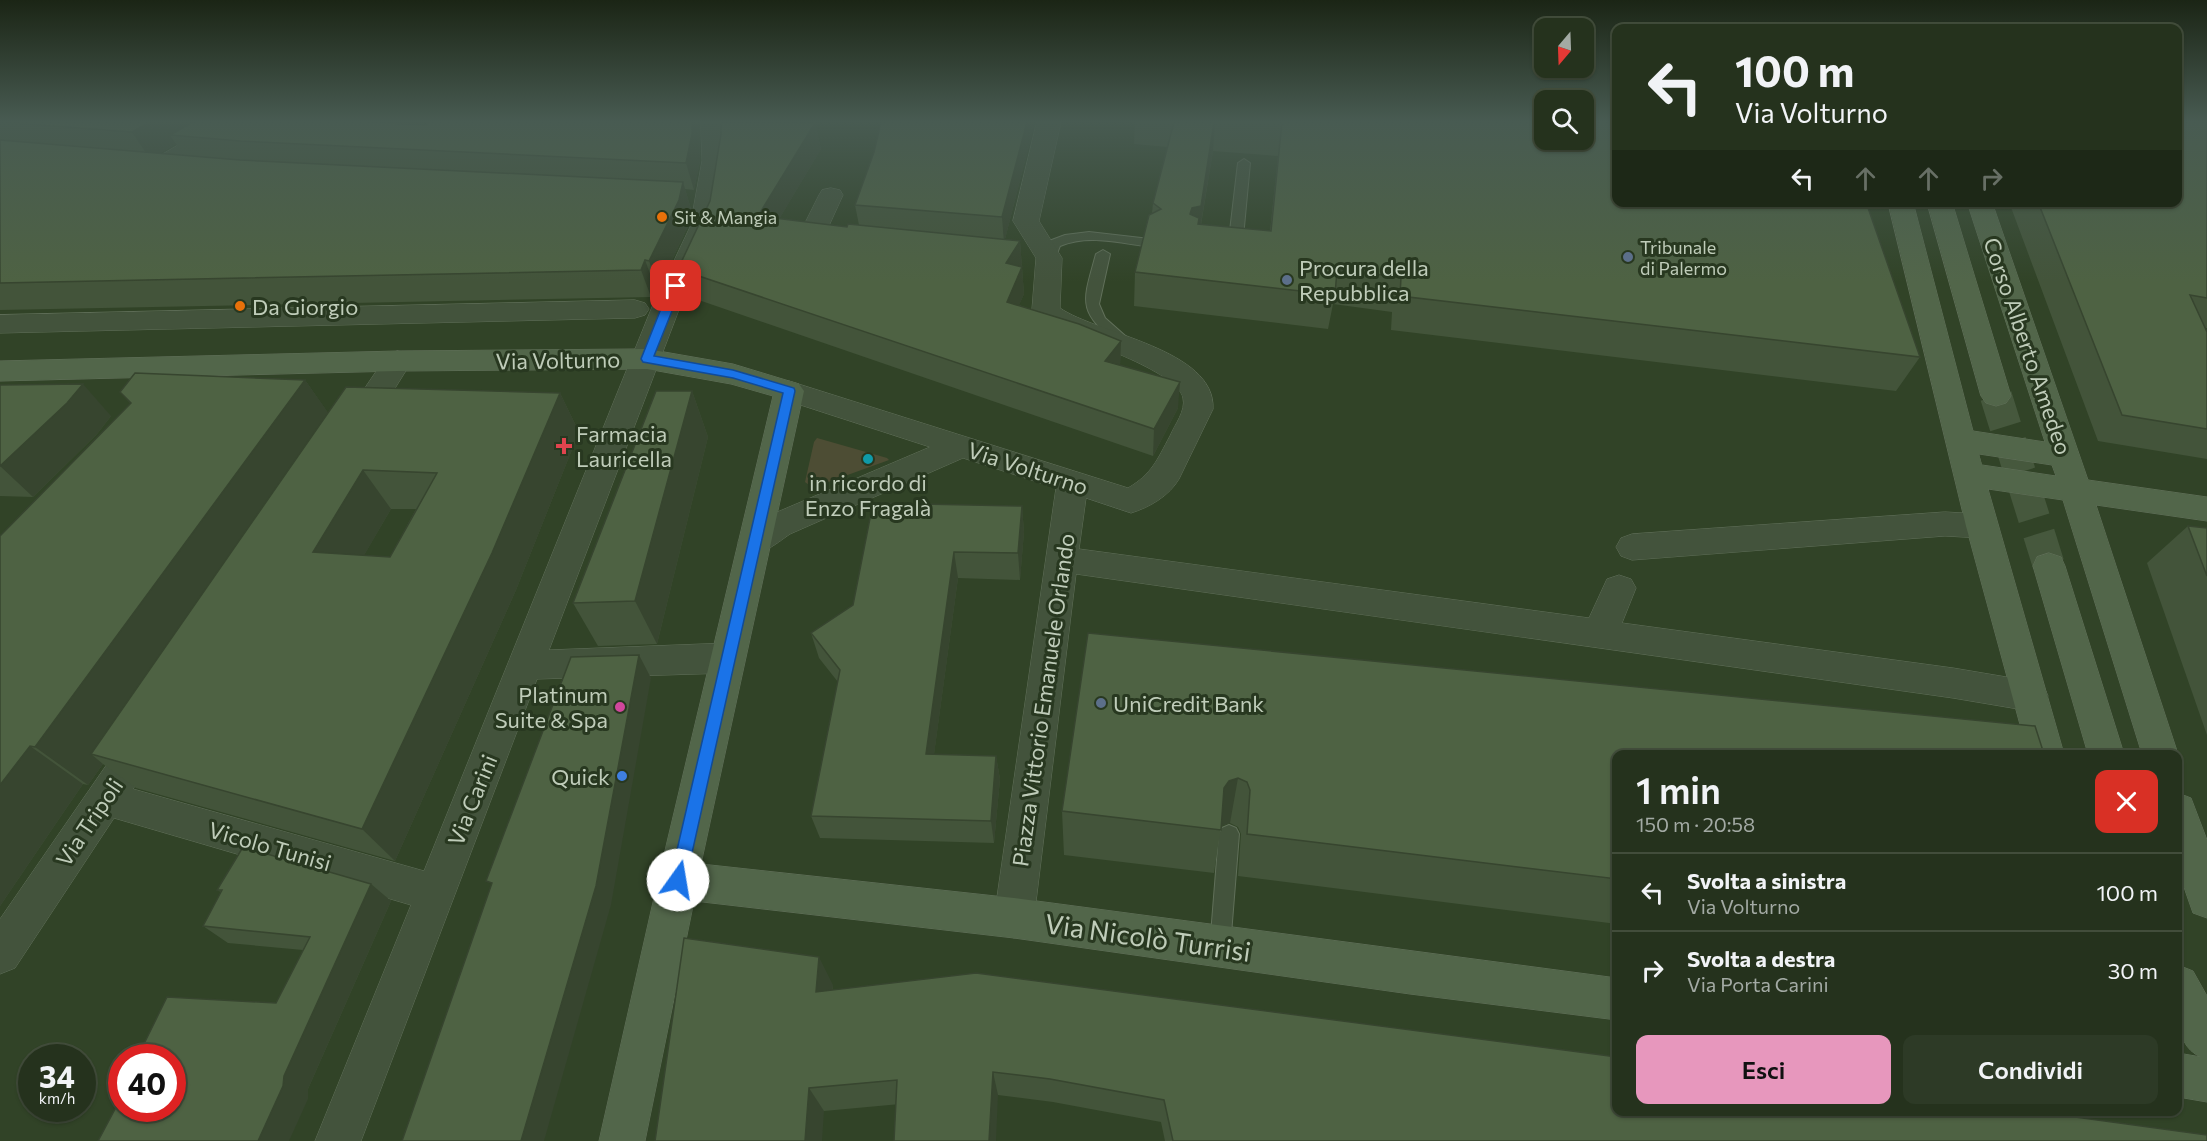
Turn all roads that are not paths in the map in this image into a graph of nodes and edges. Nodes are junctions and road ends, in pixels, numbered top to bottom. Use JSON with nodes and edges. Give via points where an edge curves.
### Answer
{"nodes":[{"id":1,"x":708,"y":175,"type":"edge"},
{"id":2,"x":1037,"y":175,"type":"edge"},
{"id":3,"x":1243,"y":175,"type":"edge"},
{"id":4,"x":831,"y":195,"type":"dead end"},
{"id":5,"x":1901,"y":207,"type":"edge"},
{"id":6,"x":1940,"y":207,"type":"edge"},
{"id":7,"x":1981,"y":207,"type":"edge"},
{"id":8,"x":871,"y":242,"type":"edge"},
{"id":9,"x":1150,"y":243,"type":"edge"},
{"id":10,"x":1225,"y":250,"type":"edge"},
{"id":11,"x":1102,"y":254,"type":"dead end"},
{"id":12,"x":1013,"y":255,"type":"edge"},
{"id":13,"x":1049,"y":258,"type":"junction"},
{"id":14,"x":635,"y":309,"type":"dead end"},
{"id":15,"x":0,"y":324,"type":"edge"},
{"id":16,"x":1142,"y":354,"type":"junction"},
{"id":17,"x":647,"y":359,"type":"junction"},
{"id":18,"x":398,"y":362,"type":"junction"},
{"id":19,"x":169,"y":366,"type":"junction"},
{"id":20,"x":0,"y":371,"type":"edge"},
{"id":21,"x":789,"y":391,"type":"junction"},
{"id":22,"x":147,"y":394,"type":"edge"},
{"id":23,"x":1996,"y":396,"type":"tunnel mouth"},
{"id":24,"x":1960,"y":440,"type":"junction"},
{"id":25,"x":962,"y":446,"type":"junction"},
{"id":26,"x":338,"y":451,"type":"edge"},
{"id":27,"x":2065,"y":456,"type":"junction"},
{"id":28,"x":1969,"y":475,"type":"junction"},
{"id":29,"x":1072,"y":482,"type":"junction"},
{"id":30,"x":2076,"y":490,"type":"junction"},
{"id":31,"x":2207,"y":509,"type":"edge"},
{"id":32,"x":1982,"y":526,"type":"junction"},
{"id":33,"x":754,"y":542,"type":"junction"},
{"id":34,"x":1632,"y":548,"type":"dead end"},
{"id":35,"x":1061,"y":559,"type":"junction"},
{"id":36,"x":2049,"y":566,"type":"tunnel mouth"},
{"id":37,"x":1619,"y":588,"type":"dead end"},
{"id":38,"x":1600,"y":634,"type":"junction"},
{"id":39,"x":728,"y":658,"type":"junction"},
{"id":40,"x":526,"y":665,"type":"junction"},
{"id":41,"x":2030,"y":696,"type":"junction"},
{"id":42,"x":165,"y":709,"type":"edge"},
{"id":43,"x":2045,"y":750,"type":"edge"},
{"id":44,"x":2105,"y":750,"type":"edge"},
{"id":45,"x":2159,"y":750,"type":"edge"},
{"id":46,"x":105,"y":798,"type":"junction"},
{"id":47,"x":2182,"y":822,"type":"edge"},
{"id":48,"x":1229,"y":834,"type":"edge"},
{"id":49,"x":678,"y":880,"type":"junction"},
{"id":50,"x":434,"y":895,"type":"junction"},
{"id":51,"x":2207,"y":899,"type":"edge"},
{"id":52,"x":1014,"y":918,"type":"junction"},
{"id":53,"x":1220,"y":947,"type":"junction"},
{"id":54,"x":0,"y":954,"type":"edge"},
{"id":55,"x":2182,"y":993,"type":"edge"},
{"id":56,"x":1612,"y":998,"type":"edge"},
{"id":57,"x":2207,"y":1038,"type":"edge"},
{"id":58,"x":2182,"y":1076,"type":"edge"},
{"id":59,"x":2207,"y":1080,"type":"edge"},
{"id":60,"x":338,"y":1141,"type":"edge"},
{"id":61,"x":622,"y":1141,"type":"edge"}],
"edges":[{"from":1,"to":17,"type":"street","name":"Via Carini","via":[[698,199],[703,227]]},
{"from":2,"to":13,"type":"street","via":[[1026,220]]},
{"from":3,"to":10,"type":"lane","via":[[1234,251]]},
{"from":4,"to":8,"type":"street","via":[[812,237]]},
{"from":5,"to":24,"type":"street"},
{"from":6,"to":23,"type":"street","name":"Corso Alberto Amedeo"},
{"from":7,"to":27,"type":"street","name":"Corso Alberto Amedeo"},
{"from":9,"to":13,"type":"lane","via":[[1067,237],[1054,244]]},
{"from":11,"to":16,"type":"lane","via":[[1092,312],[1103,326]]},
{"from":12,"to":13,"type":"street"},
{"from":13,"to":16,"type":"street","via":[[1045,304],[1050,314]]},
{"from":14,"to":15,"type":"street"},
{"from":16,"to":29,"type":"street","name":"Via Volturno","via":[[1193,387],[1198,401],[1198,409],[1163,479],[1131,501]]},
{"from":17,"to":18,"type":"street","name":"Via Volturno"},
{"from":17,"to":21,"type":"street","name":"Via Volturno","via":[[733,374]]},
{"from":17,"to":40,"type":"street","name":"Via Carini"},
{"from":18,"to":19,"type":"street","name":"Via Volturno"},
{"from":18,"to":26,"type":"street"},
{"from":19,"to":20,"type":"street","name":"Via Volturno"},
{"from":19,"to":22,"type":"street"},
{"from":21,"to":25,"type":"street","name":"Via Volturno"},
{"from":21,"to":33,"type":"street"},
{"from":24,"to":27,"type":"street"},
{"from":24,"to":28,"type":"street"},
{"from":25,"to":29,"type":"street","name":"Via Volturno"},
{"from":25,"to":33,"type":"street","via":[[779,525]]},
{"from":27,"to":30,"type":"street","name":"Corso Alberto Amedeo"},
{"from":28,"to":30,"type":"street"},
{"from":28,"to":32,"type":"street"},
{"from":29,"to":35,"type":"street","name":"Piazza Vittorio Emanuele Orlando"},
{"from":30,"to":31,"type":"street"},
{"from":30,"to":45,"type":"street"},
{"from":32,"to":34,"type":"street","via":[[1945,524]]},
{"from":32,"to":41,"type":"street"},
{"from":33,"to":39,"type":"street"},
{"from":35,"to":38,"type":"street"},
{"from":35,"to":52,"type":"street","name":"Piazza Vittorio Emanuele Orlando"},
{"from":36,"to":44,"type":"street"},
{"from":37,"to":38,"type":"street"},
{"from":38,"to":41,"type":"street"},
{"from":39,"to":40,"type":"street"},
{"from":39,"to":49,"type":"street"},
{"from":40,"to":50,"type":"street","name":"Via Carini"},
{"from":41,"to":43,"type":"street"},
{"from":42,"to":46,"type":"street","name":"Via Tripoli"},
{"from":46,"to":50,"type":"street","name":"Vicolo Tunisi"},
{"from":46,"to":54,"type":"street","name":"Via Tripoli"},
{"from":47,"to":51,"type":"street"},
{"from":48,"to":53,"type":"lane"},
{"from":49,"to":52,"type":"street","name":"Via Nicolò Turrisi"},
{"from":49,"to":61,"type":"street"},
{"from":50,"to":60,"type":"street","name":"Via Carini"},
{"from":52,"to":53,"type":"street","name":"Via Nicolò Turrisi"},
{"from":53,"to":56,"type":"street","name":"Via Nicolò Turrisi"},
{"from":55,"to":57,"type":"street"},
{"from":58,"to":59,"type":"street"}]}
